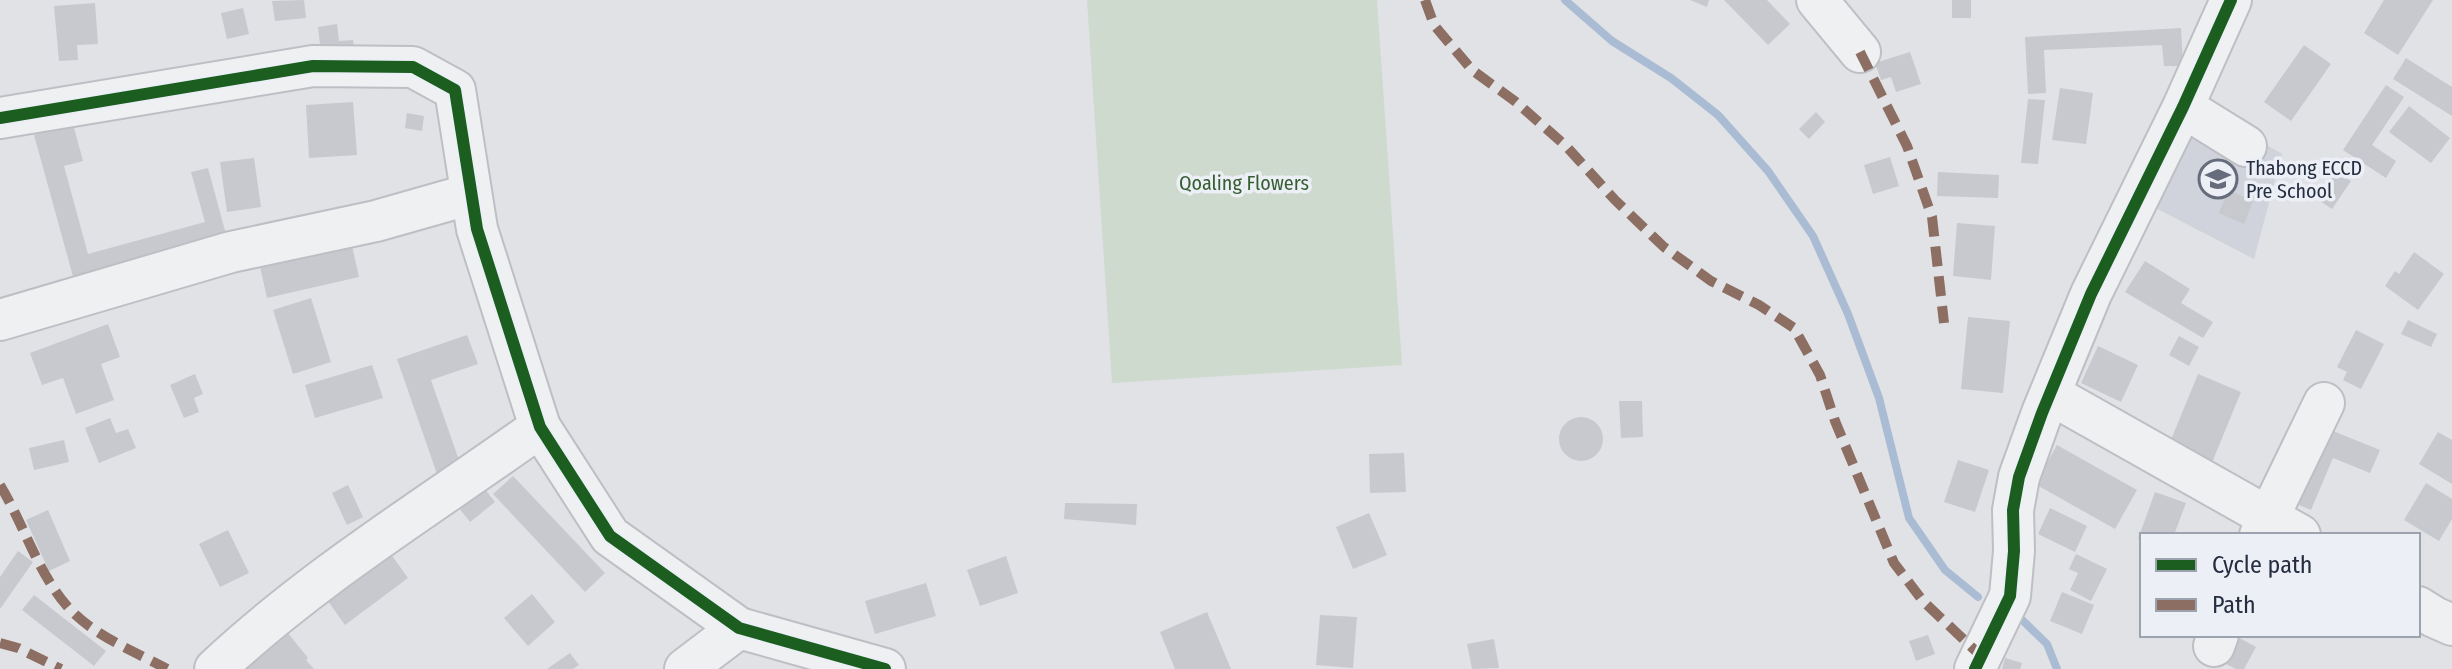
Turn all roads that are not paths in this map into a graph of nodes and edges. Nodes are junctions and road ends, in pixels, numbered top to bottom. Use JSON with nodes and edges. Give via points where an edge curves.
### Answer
{"nodes":[{"id":1,"x":1817,"y":0,"type":"edge"},
{"id":2,"x":2231,"y":0,"type":"edge"},
{"id":3,"x":1860,"y":52,"type":"dead end"},
{"id":4,"x":2183,"y":107,"type":"junction"},
{"id":5,"x":0,"y":118,"type":"edge"},
{"id":6,"x":2246,"y":146,"type":"dead end"},
{"id":7,"x":471,"y":194,"type":"junction"},
{"id":8,"x":0,"y":320,"type":"edge"},
{"id":9,"x":2050,"y":394,"type":"junction"},
{"id":10,"x":2324,"y":403,"type":"dead end"},
{"id":11,"x":540,"y":427,"type":"junction"},
{"id":12,"x":2276,"y":529,"type":"edge"},
{"id":13,"x":2420,"y":608,"type":"edge"},
{"id":14,"x":2452,"y":625,"type":"edge"},
{"id":15,"x":739,"y":628,"type":"junction"},
{"id":16,"x":789,"y":656,"type":"edge"},
{"id":17,"x":215,"y":669,"type":"edge"},
{"id":18,"x":685,"y":669,"type":"edge"},
{"id":19,"x":885,"y":669,"type":"edge"},
{"id":20,"x":1975,"y":669,"type":"edge"}],
"edges":[{"from":1,"to":3,"type":"street"},
{"from":2,"to":4,"type":"street"},
{"from":4,"to":6,"type":"street"},
{"from":4,"to":9,"type":"street","via":[[2091,294]]},
{"from":5,"to":7,"type":"street","via":[[313,66],[413,67],[455,90]]},
{"from":7,"to":8,"type":"street","via":[[231,252]]},
{"from":7,"to":11,"type":"street","via":[[477,229]]},
{"from":9,"to":12,"type":"street"},
{"from":9,"to":20,"type":"street","via":[[2019,477],[2010,596]]},
{"from":10,"to":12,"type":"street"},
{"from":11,"to":15,"type":"street","via":[[610,536]]},
{"from":11,"to":17,"type":"street","via":[[373,541],[255,631]]},
{"from":13,"to":14,"type":"street"},
{"from":15,"to":16,"type":"street"},
{"from":15,"to":18,"type":"street"},
{"from":16,"to":19,"type":"street"}]}
